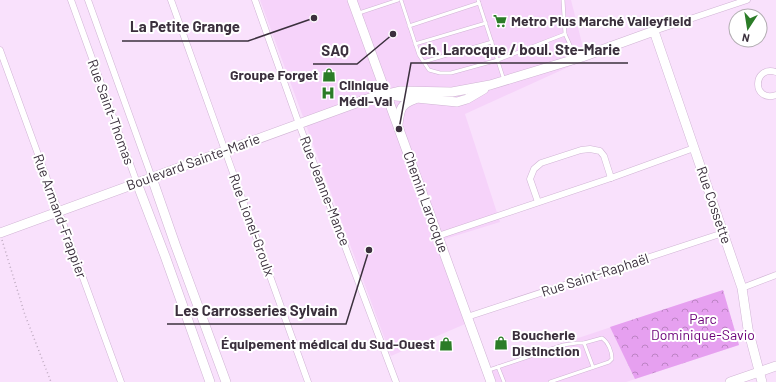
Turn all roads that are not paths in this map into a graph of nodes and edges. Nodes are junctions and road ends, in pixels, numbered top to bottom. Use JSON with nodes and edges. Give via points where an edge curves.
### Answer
{"nodes":[{"id":1,"x":70,"y":0,"type":"edge"},
{"id":2,"x":88,"y":0,"type":"edge"},
{"id":3,"x":171,"y":0,"type":"edge"},
{"id":4,"x":255,"y":0,"type":"edge"},
{"id":5,"x":354,"y":0,"type":"edge"},
{"id":6,"x":399,"y":0,"type":"edge"},
{"id":7,"x":563,"y":0,"type":"edge"},
{"id":8,"x":747,"y":0,"type":"edge"},
{"id":9,"x":479,"y":2,"type":"edge"},
{"id":10,"x":357,"y":14,"type":"junction"},
{"id":11,"x":486,"y":23,"type":"junction"},
{"id":12,"x":409,"y":26,"type":"junction"},
{"id":13,"x":654,"y":31,"type":"junction"},
{"id":14,"x":565,"y":34,"type":"junction"},
{"id":15,"x":492,"y":42,"type":"junction"},
{"id":16,"x":415,"y":44,"type":"junction"},
{"id":17,"x":0,"y":50,"type":"edge"},
{"id":18,"x":577,"y":59,"type":"junction"},
{"id":19,"x":498,"y":60,"type":"junction"},
{"id":20,"x":423,"y":62,"type":"junction"},
{"id":21,"x":776,"y":72,"type":"edge"},
{"id":22,"x":505,"y":82,"type":"junction"},
{"id":23,"x":490,"y":86,"type":"junction"},
{"id":24,"x":386,"y":94,"type":"junction"},
{"id":25,"x":776,"y":95,"type":"edge"},
{"id":26,"x":417,"y":99,"type":"junction"},
{"id":27,"x":299,"y":124,"type":"junction"},
{"id":28,"x":398,"y":125,"type":"junction"},
{"id":29,"x":694,"y":148,"type":"junction"},
{"id":30,"x":225,"y":151,"type":"junction"},
{"id":31,"x":152,"y":178,"type":"junction"},
{"id":32,"x":611,"y":178,"type":"junction"},
{"id":33,"x":137,"y":183,"type":"junction"},
{"id":34,"x":538,"y":202,"type":"junction"},
{"id":35,"x":58,"y":212,"type":"junction"},
{"id":36,"x":0,"y":233,"type":"edge"},
{"id":37,"x":723,"y":233,"type":"junction"},
{"id":38,"x":438,"y":236,"type":"junction"},
{"id":39,"x":776,"y":275,"type":"edge"},
{"id":40,"x":742,"y":288,"type":"junction"},
{"id":41,"x":467,"y":317,"type":"junction"},
{"id":42,"x":584,"y":343,"type":"junction"},
{"id":43,"x":776,"y":366,"type":"edge"},
{"id":44,"x":498,"y":367,"type":"junction"},
{"id":45,"x":593,"y":367,"type":"junction"},
{"id":46,"x":486,"y":370,"type":"junction"},
{"id":47,"x":759,"y":372,"type":"junction"},
{"id":48,"x":121,"y":382,"type":"edge"},
{"id":49,"x":210,"y":382,"type":"edge"},
{"id":50,"x":226,"y":382,"type":"edge"},
{"id":51,"x":308,"y":382,"type":"edge"},
{"id":52,"x":396,"y":382,"type":"edge"},
{"id":53,"x":491,"y":382,"type":"edge"},
{"id":54,"x":504,"y":382,"type":"edge"},
{"id":55,"x":550,"y":382,"type":"edge"},
{"id":56,"x":730,"y":382,"type":"edge"},
{"id":57,"x":762,"y":382,"type":"edge"}],
"edges":[{"from":1,"to":33,"type":"street","name":"Rue Saint-Thomas"},
{"from":2,"to":31,"type":"street","name":"Rue Saint-Thomas"},
{"from":3,"to":30,"type":"street","name":"Rue Lionel-Groulx"},
{"from":4,"to":27,"type":"street","name":"Rue Jeanne-Mance"},
{"from":5,"to":10,"type":"street","name":"Chemin Larocque"},
{"from":6,"to":10,"type":"lane"},
{"from":6,"to":12,"type":"lane"},
{"from":7,"to":14,"type":"lane"},
{"from":8,"to":13,"type":"street","name":"Boulevard Sainte-Marie"},
{"from":9,"to":11,"type":"lane"},
{"from":9,"to":12,"type":"lane"},
{"from":10,"to":24,"type":"street","name":"Chemin Larocque"},
{"from":11,"to":15,"type":"lane"},
{"from":11,"to":16,"type":"lane"},
{"from":12,"to":16,"type":"lane"},
{"from":13,"to":18,"type":"street","name":"Boulevard Sainte-Marie"},
{"from":13,"to":29,"type":"street","name":"Rue Cossette"},
{"from":14,"to":18,"type":"lane"},
{"from":14,"to":19,"type":"lane"},
{"from":15,"to":19,"type":"lane"},
{"from":15,"to":20,"type":"lane"},
{"from":16,"to":20,"type":"lane"},
{"from":17,"to":35,"type":"street","name":"Rue Armand-Frappier"},
{"from":18,"to":22,"type":"street","name":"Boulevard Sainte-Marie"},
{"from":19,"to":20,"type":"lane","via":[[451,73],[429,70]]},
{"from":19,"to":22,"type":"lane"},
{"from":21,"to":25,"type":"street","via":[[768,71],[758,80],[759,89],[764,95]]},
{"from":22,"to":23,"type":"street","name":"Boulevard Sainte-Marie"},
{"from":23,"to":24,"type":"street","name":"Boulevard Sainte-Marie","via":[[458,91]]},
{"from":23,"to":26,"type":"street","name":"Boulevard Sainte-Marie","via":[[467,100],[457,102]]},
{"from":24,"to":26,"type":"street","name":"Boulevard Sainte-Marie"},
{"from":24,"to":27,"type":"street","name":"Boulevard Sainte-Marie"},
{"from":24,"to":28,"type":"street","name":"Chemin Larocque"},
{"from":26,"to":28,"type":"street","via":[[406,102],[401,108]]},
{"from":27,"to":30,"type":"street","name":"Boulevard Sainte-Marie"},
{"from":27,"to":52,"type":"street","name":"Rue Jeanne-Mance"},
{"from":28,"to":38,"type":"street","name":"Chemin Larocque"},
{"from":29,"to":32,"type":"street"},
{"from":29,"to":37,"type":"street","name":"Rue Cossette"},
{"from":30,"to":31,"type":"street","name":"Boulevard Sainte-Marie"},
{"from":30,"to":51,"type":"street","name":"Rue Lionel-Groulx"},
{"from":31,"to":33,"type":"street","name":"Boulevard Sainte-Marie"},
{"from":31,"to":50,"type":"street","name":"Rue Saint-Thomas"},
{"from":32,"to":34,"type":"street"},
{"from":32,"to":34,"type":"street","via":[[604,156],[590,149],[541,163],[534,169],[530,179]]},
{"from":33,"to":35,"type":"street","name":"Boulevard Sainte-Marie"},
{"from":33,"to":49,"type":"street","name":"Rue Saint-Thomas"},
{"from":34,"to":38,"type":"street"},
{"from":35,"to":36,"type":"street","name":"Boulevard Sainte-Marie"},
{"from":35,"to":48,"type":"street","name":"Rue Armand-Frappier"},
{"from":37,"to":40,"type":"street","name":"Rue Cossette"},
{"from":37,"to":41,"type":"street","name":"Rue Saint-Raphaël"},
{"from":38,"to":41,"type":"street","name":"Chemin Larocque"},
{"from":39,"to":40,"type":"street"},
{"from":40,"to":47,"type":"street","name":"Rue Cossette","via":[[748,329]]},
{"from":41,"to":46,"type":"street","name":"Chemin Larocque"},
{"from":42,"to":44,"type":"lane","via":[[563,345]]},
{"from":42,"to":45,"type":"lane"},
{"from":42,"to":45,"type":"lane","via":[[602,338],[606,340],[612,359]]},
{"from":43,"to":47,"type":"street"},
{"from":44,"to":46,"type":"lane"},
{"from":44,"to":54,"type":"lane"},
{"from":45,"to":55,"type":"lane"},
{"from":46,"to":53,"type":"street","name":"Chemin Larocque"},
{"from":47,"to":56,"type":"street"},
{"from":47,"to":57,"type":"street","name":"Rue Cossette"}]}
